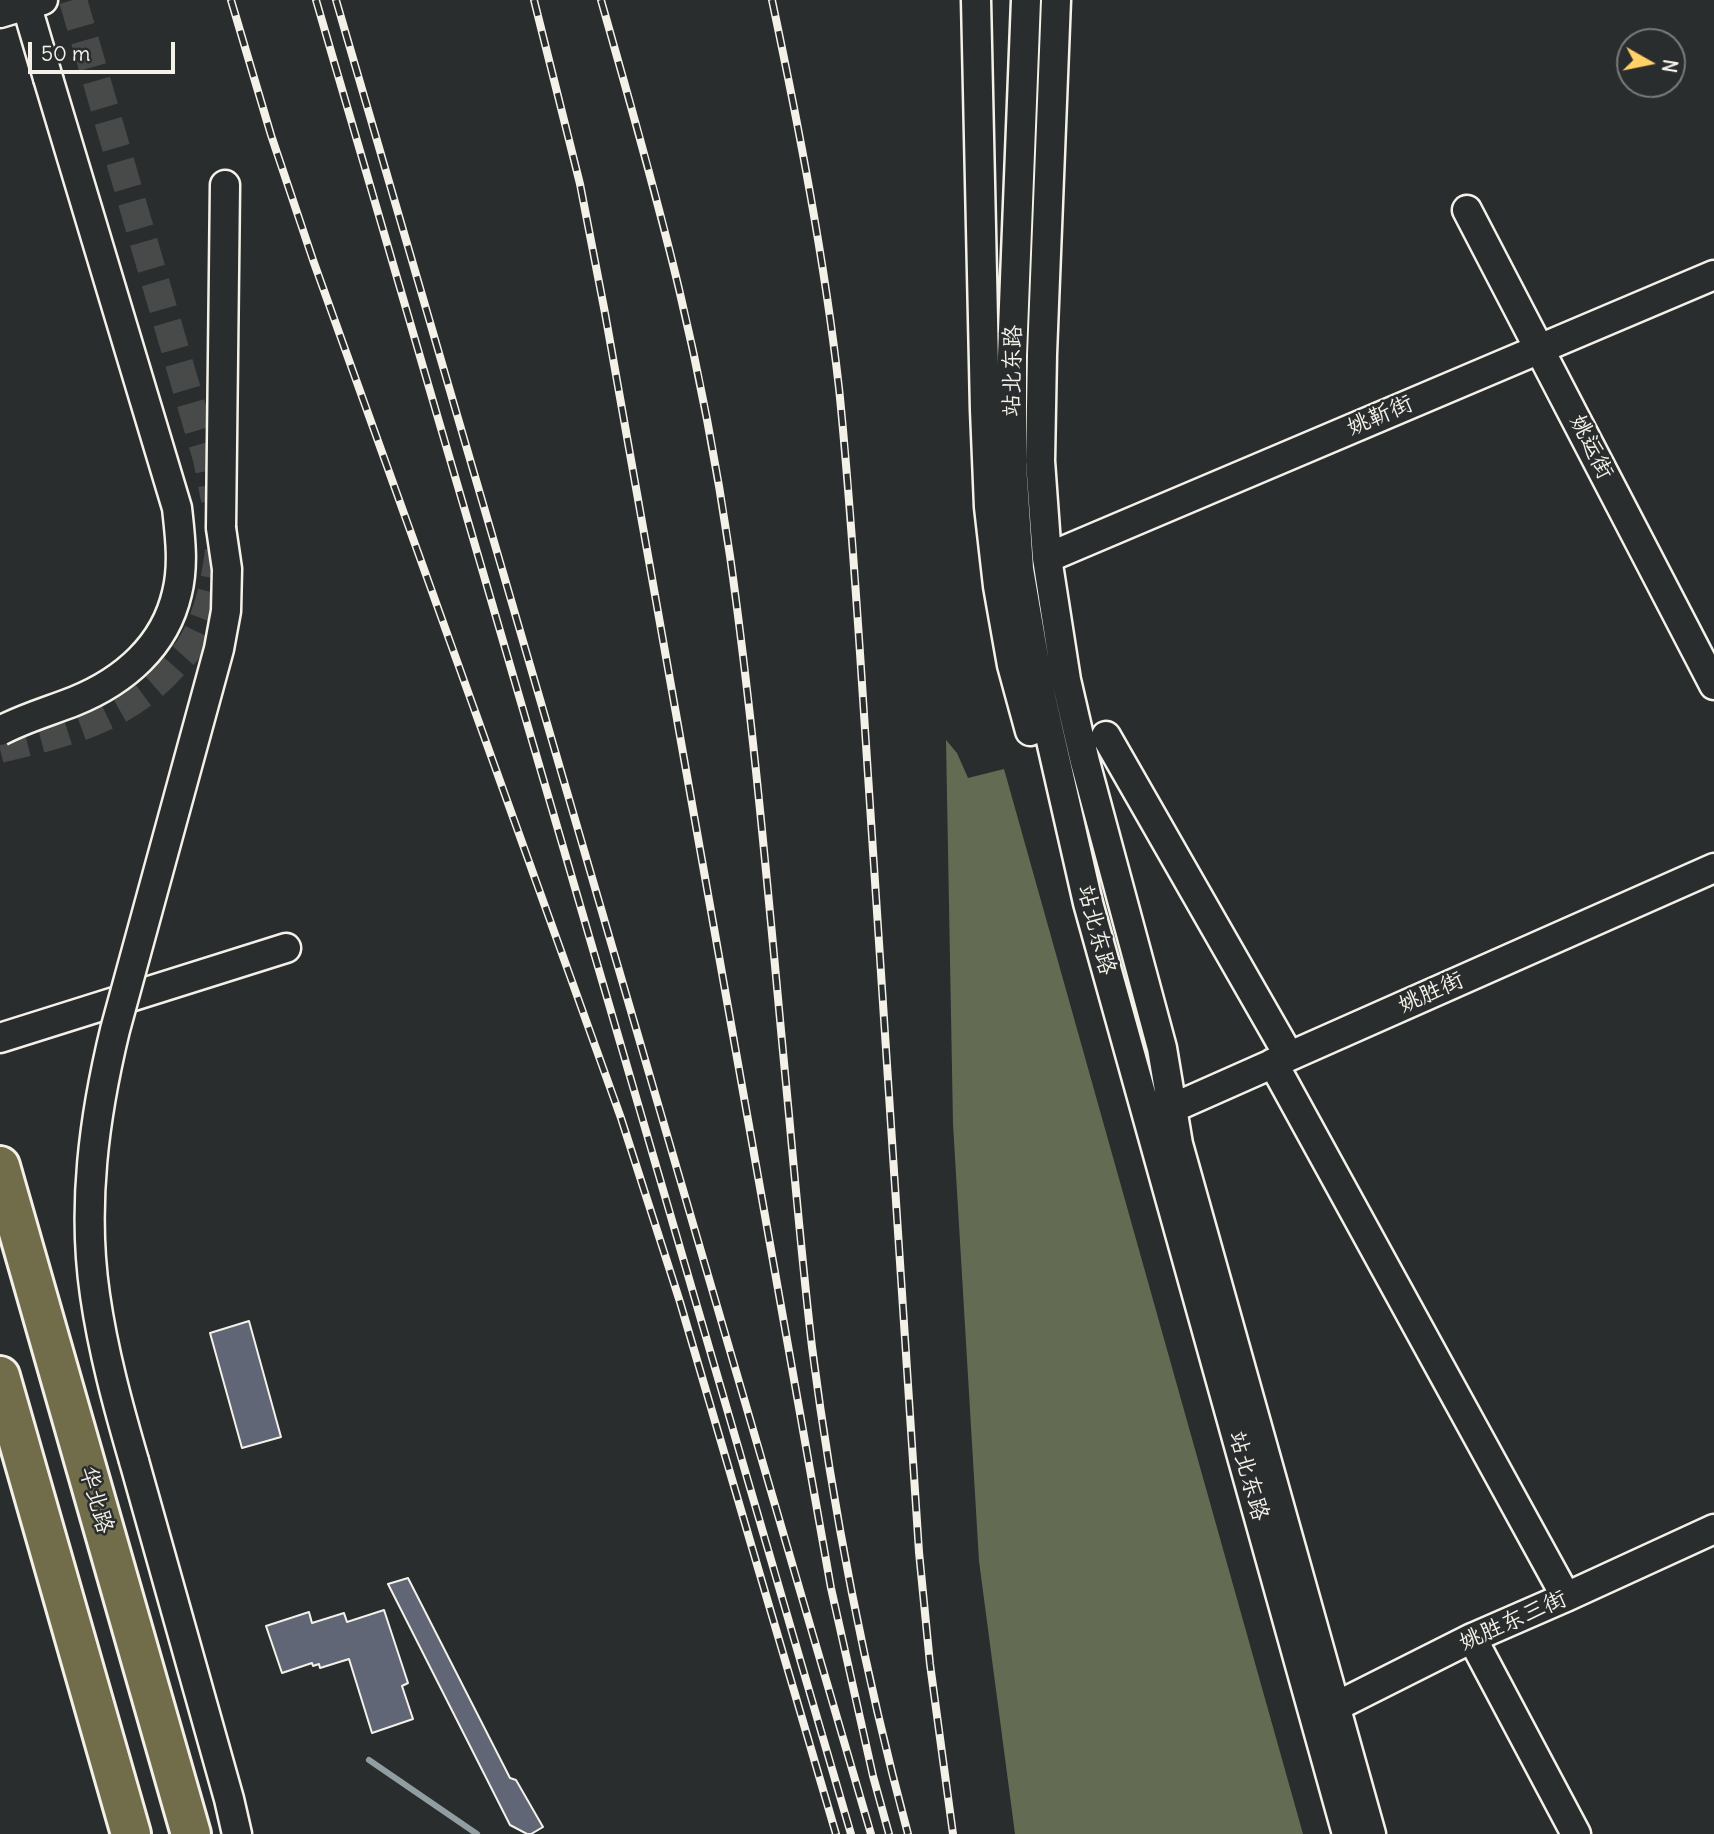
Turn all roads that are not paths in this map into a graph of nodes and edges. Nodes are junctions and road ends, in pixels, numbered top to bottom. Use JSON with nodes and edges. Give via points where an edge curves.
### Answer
{"nodes":[{"id":1,"x":976,"y":0,"type":"edge"},
{"id":2,"x":1027,"y":0,"type":"edge"},
{"id":3,"x":1056,"y":0,"type":"edge"},
{"id":4,"x":32,"y":2,"type":"edge"},
{"id":5,"x":0,"y":13,"type":"edge"},
{"id":6,"x":225,"y":185,"type":"dead end"},
{"id":7,"x":1467,"y":210,"type":"dead end"},
{"id":8,"x":1714,"y":275,"type":"edge"},
{"id":9,"x":1539,"y":348,"type":"junction"},
{"id":10,"x":1047,"y":558,"type":"junction"},
{"id":11,"x":1714,"y":685,"type":"edge"},
{"id":12,"x":0,"y":731,"type":"edge"},
{"id":13,"x":1107,"y":736,"type":"dead end"},
{"id":14,"x":1714,"y":868,"type":"edge"},
{"id":15,"x":1088,"y":903,"type":"junction"},
{"id":16,"x":286,"y":948,"type":"dead end"},
{"id":17,"x":0,"y":1038,"type":"edge"},
{"id":18,"x":1281,"y":1060,"type":"junction"},
{"id":19,"x":1160,"y":1114,"type":"junction"},
{"id":20,"x":0,"y":1166,"type":"edge"},
{"id":21,"x":0,"y":1376,"type":"edge"},
{"id":22,"x":1714,"y":1529,"type":"edge"},
{"id":23,"x":1566,"y":1597,"type":"junction"},
{"id":24,"x":1472,"y":1638,"type":"junction"},
{"id":25,"x":1325,"y":1712,"type":"junction"},
{"id":26,"x":131,"y":1834,"type":"edge"},
{"id":27,"x":191,"y":1834,"type":"edge"},
{"id":28,"x":237,"y":1834,"type":"edge"},
{"id":29,"x":1347,"y":1834,"type":"edge"},
{"id":30,"x":1371,"y":1834,"type":"edge"},
{"id":31,"x":1577,"y":1834,"type":"edge"}],
"edges":[{"from":1,"to":15,"type":"street","via":[[985,410],[998,586],[1012,664],[1053,816]]},
{"from":2,"to":15,"type":"street","name":"站北东路","via":[[1013,342],[1013,477],[1019,569],[1040,692]]},
{"from":3,"to":10,"type":"street","name":"站北东路","via":[[1040,461]]},
{"from":4,"to":5,"type":"street"},
{"from":4,"to":12,"type":"street","bridge":true,"via":[[48,78],[177,508],[181,565],[168,622],[134,667],[76,701]]},
{"from":6,"to":28,"type":"street","bridge":true,"via":[[221,528],[227,569],[226,611],[105,1069],[92,1150],[91,1247],[94,1293],[111,1378]]},
{"from":7,"to":9,"type":"street","name":"姚运街"},
{"from":8,"to":9,"type":"street","name":"姚靳街"},
{"from":9,"to":10,"type":"street","name":"姚靳街"},
{"from":9,"to":11,"type":"street","name":"姚运街"},
{"from":10,"to":19,"type":"street","name":"站北东路","via":[[1075,721],[1162,1048]]},
{"from":13,"to":18,"type":"street"},
{"from":14,"to":18,"type":"street","name":"姚胜街"},
{"from":15,"to":19,"type":"street","name":"站北东路"},
{"from":16,"to":17,"type":"street"},
{"from":18,"to":19,"type":"street","name":"姚胜街"},
{"from":18,"to":23,"type":"street"},
{"from":19,"to":25,"type":"street","name":"站北东路"},
{"from":20,"to":27,"type":"highway","name":"华北路"},
{"from":21,"to":26,"type":"highway"},
{"from":22,"to":23,"type":"street","name":"姚胜东三街"},
{"from":23,"to":24,"type":"street","name":"姚胜东三街"},
{"from":24,"to":25,"type":"street","name":"姚胜东三街"},
{"from":24,"to":31,"type":"street"},
{"from":25,"to":29,"type":"street","name":"站北东路"},
{"from":25,"to":30,"type":"street","name":"站北东路"}]}
